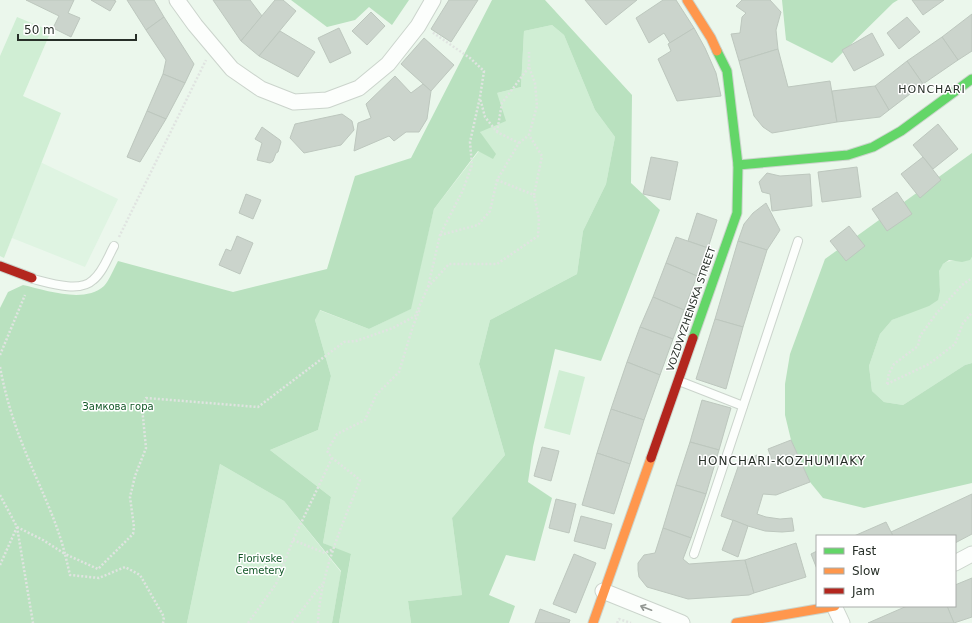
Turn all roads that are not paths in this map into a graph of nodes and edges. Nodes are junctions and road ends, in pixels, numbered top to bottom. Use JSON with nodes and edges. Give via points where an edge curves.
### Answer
{"nodes":[{"id":1,"x":177,"y":0,"type":"edge"},
{"id":2,"x":433,"y":0,"type":"edge"},
{"id":3,"x":687,"y":0,"type":"edge"},
{"id":4,"x":972,"y":79,"type":"edge"},
{"id":5,"x":738,"y":165,"type":"junction"},
{"id":6,"x":798,"y":241,"type":"dead end"},
{"id":7,"x":114,"y":246,"type":"road end"},
{"id":8,"x":0,"y":266,"type":"edge"},
{"id":9,"x":32,"y":278,"type":"joint"},
{"id":10,"x":678,"y":381,"type":"junction"},
{"id":11,"x":743,"y":406,"type":"junction"},
{"id":12,"x":694,"y":554,"type":"dead end"},
{"id":13,"x":972,"y":554,"type":"edge"},
{"id":14,"x":956,"y":562,"type":"edge"},
{"id":15,"x":603,"y":591,"type":"junction"},
{"id":16,"x":828,"y":607,"type":"edge"},
{"id":17,"x":834,"y":607,"type":"edge"},
{"id":18,"x":593,"y":623,"type":"edge"},
{"id":19,"x":682,"y":623,"type":"edge"},
{"id":20,"x":736,"y":623,"type":"edge"},
{"id":21,"x":842,"y":623,"type":"edge"}],
"edges":[{"from":1,"to":2,"type":"street","via":[[232,69],[261,89],[294,102],[327,100],[359,88],[388,64],[418,26]]},
{"from":3,"to":5,"type":"street","name":"VOZDVYZHENSKA STREET","via":[[711,38],[727,71]]},
{"from":4,"to":5,"type":"street","via":[[901,132],[873,147],[848,155]]},
{"from":5,"to":10,"type":"street","name":"VOZDVYZHENSKA STREET","via":[[737,213]]},
{"from":6,"to":11,"type":"lane"},
{"from":7,"to":9,"type":"lane","via":[[98,275],[92,282],[83,286],[56,284]]},
{"from":8,"to":9,"type":"street"},
{"from":10,"to":11,"type":"lane"},
{"from":10,"to":15,"type":"street","name":"VOZDVYZHENSKA STREET"},
{"from":11,"to":12,"type":"lane"},
{"from":13,"to":14,"type":"street"},
{"from":15,"to":18,"type":"street","name":"VOZDVYZHENSKA STREET"},
{"from":19,"to":15,"type":"street","one_way":true},
{"from":16,"to":20,"type":"street"},
{"from":17,"to":21,"type":"street"}]}
